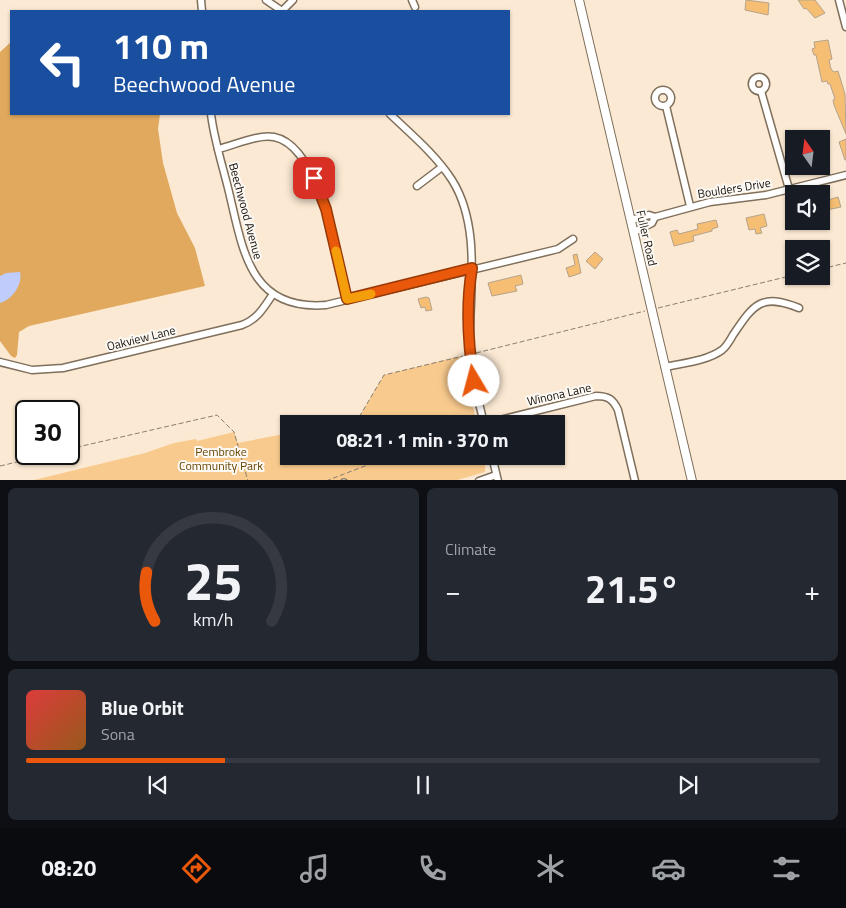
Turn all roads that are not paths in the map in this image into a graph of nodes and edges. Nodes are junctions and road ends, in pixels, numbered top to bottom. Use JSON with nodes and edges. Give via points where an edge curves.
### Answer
{"nodes":[{"id":1,"x":266,"y":0,"type":"edge"},
{"id":2,"x":293,"y":0,"type":"edge"},
{"id":3,"x":579,"y":0,"type":"edge"},
{"id":4,"x":839,"y":0,"type":"edge"},
{"id":5,"x":281,"y":10,"type":"edge"},
{"id":6,"x":283,"y":10,"type":"edge"},
{"id":7,"x":846,"y":27,"type":"edge"},
{"id":8,"x":761,"y":90,"type":"dead end"},
{"id":9,"x":666,"y":106,"type":"dead end"},
{"id":10,"x":211,"y":115,"type":"edge"},
{"id":11,"x":391,"y":115,"type":"edge"},
{"id":12,"x":218,"y":149,"type":"junction"},
{"id":13,"x":442,"y":167,"type":"junction"},
{"id":14,"x":846,"y":175,"type":"edge"},
{"id":15,"x":788,"y":185,"type":"edge"},
{"id":16,"x":808,"y":185,"type":"edge"},
{"id":17,"x":417,"y":186,"type":"dead end"},
{"id":18,"x":785,"y":191,"type":"edge"},
{"id":19,"x":690,"y":206,"type":"junction"},
{"id":20,"x":655,"y":217,"type":"junction"},
{"id":21,"x":631,"y":220,"type":"junction"},
{"id":22,"x":634,"y":232,"type":"junction"},
{"id":23,"x":573,"y":239,"type":"dead end"},
{"id":24,"x":472,"y":268,"type":"junction"},
{"id":25,"x":273,"y":294,"type":"junction"},
{"id":26,"x":347,"y":299,"type":"junction"},
{"id":27,"x":799,"y":308,"type":"dead end"},
{"id":28,"x":0,"y":362,"type":"edge"},
{"id":29,"x":666,"y":367,"type":"junction"},
{"id":30,"x":482,"y":415,"type":"edge"},
{"id":31,"x":522,"y":415,"type":"edge"},
{"id":32,"x":494,"y":465,"type":"edge"},
{"id":33,"x":497,"y":478,"type":"edge"},
{"id":34,"x":479,"y":480,"type":"edge"},
{"id":35,"x":634,"y":480,"type":"edge"},
{"id":36,"x":692,"y":480,"type":"edge"}],
"edges":[{"from":1,"to":5,"type":"street"},
{"from":2,"to":6,"type":"street"},
{"from":3,"to":21,"type":"street","name":"Fuller Road"},
{"from":4,"to":7,"type":"street"},
{"from":8,"to":15,"type":"street"},
{"from":9,"to":19,"type":"street"},
{"from":10,"to":12,"type":"street","name":"Beechwood Avenue"},
{"from":11,"to":13,"type":"street"},
{"from":12,"to":25,"type":"street","name":"Beechwood Avenue","via":[[245,259],[251,271]]},
{"from":12,"to":26,"type":"street","via":[[273,137],[284,141],[295,151],[314,178],[322,197]]},
{"from":13,"to":17,"type":"street"},
{"from":13,"to":24,"type":"street","via":[[459,192],[467,215]]},
{"from":14,"to":16,"type":"street","name":"Boulders Drive"},
{"from":18,"to":19,"type":"street","name":"Boulders Drive"},
{"from":19,"to":20,"type":"street","name":"Boulders Drive"},
{"from":20,"to":21,"type":"street","name":"Boulders Drive","via":[[649,215]]},
{"from":20,"to":22,"type":"street","name":"Boulders Drive","via":[[652,223]]},
{"from":21,"to":22,"type":"street","name":"Fuller Road"},
{"from":22,"to":29,"type":"street","name":"Fuller Road"},
{"from":23,"to":24,"type":"street","name":"Beechwood Avenue","via":[[558,249]]},
{"from":24,"to":26,"type":"street","name":"Beechwood Avenue"},
{"from":24,"to":30,"type":"street","via":[[470,354]]},
{"from":25,"to":26,"type":"street","name":"Beechwood Avenue","via":[[308,305],[326,305]]},
{"from":25,"to":28,"type":"street","name":"Oakview Lane","via":[[260,314],[242,325],[63,368],[32,370]]},
{"from":27,"to":29,"type":"street","via":[[781,301],[762,302],[749,311],[721,351]]},
{"from":29,"to":36,"type":"street","name":"Fuller Road"},
{"from":31,"to":35,"type":"street","name":"Winona Lane","via":[[603,396],[614,401]]},
{"from":32,"to":33,"type":"street"},
{"from":33,"to":34,"type":"street"}]}
